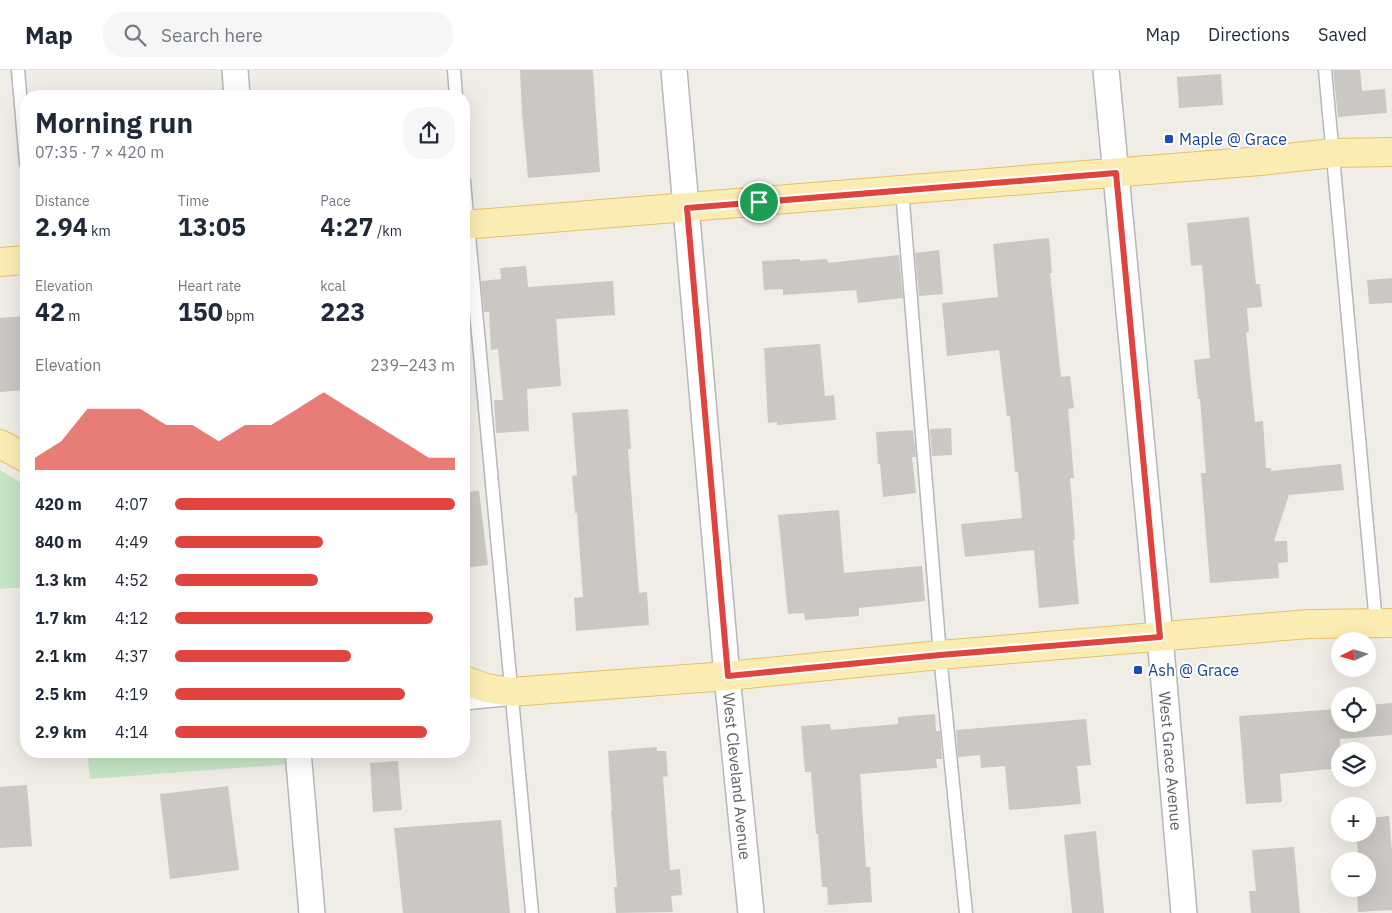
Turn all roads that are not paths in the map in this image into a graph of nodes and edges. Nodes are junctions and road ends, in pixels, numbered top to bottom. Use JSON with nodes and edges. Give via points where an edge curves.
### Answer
{"nodes":[{"id":1,"x":18,"y":70,"type":"edge"},
{"id":2,"x":235,"y":70,"type":"edge"},
{"id":3,"x":454,"y":70,"type":"edge"},
{"id":4,"x":674,"y":70,"type":"edge"},
{"id":5,"x":1106,"y":70,"type":"edge"},
{"id":6,"x":1325,"y":70,"type":"edge"},
{"id":7,"x":237,"y":90,"type":"edge"},
{"id":8,"x":456,"y":90,"type":"edge"},
{"id":9,"x":20,"y":93,"type":"edge"},
{"id":10,"x":1392,"y":152,"type":"edge"},
{"id":11,"x":1333,"y":153,"type":"junction"},
{"id":12,"x":1116,"y":173,"type":"junction"},
{"id":13,"x":902,"y":190,"type":"junction"},
{"id":14,"x":687,"y":208,"type":"junction"},
{"id":15,"x":470,"y":225,"type":"edge"},
{"id":16,"x":20,"y":260,"type":"edge"},
{"id":17,"x":0,"y":262,"type":"edge"},
{"id":18,"x":470,"y":267,"type":"edge"},
{"id":19,"x":0,"y":444,"type":"edge"},
{"id":20,"x":20,"y":455,"type":"edge"},
{"id":21,"x":1384,"y":623,"type":"edge"},
{"id":22,"x":1160,"y":637,"type":"junction"},
{"id":23,"x":940,"y":655,"type":"junction"},
{"id":24,"x":728,"y":676,"type":"junction"},
{"id":25,"x":470,"y":682,"type":"edge"},
{"id":26,"x":511,"y":692,"type":"junction"},
{"id":27,"x":470,"y":696,"type":"edge"},
{"id":28,"x":299,"y":758,"type":"edge"},
{"id":29,"x":312,"y":913,"type":"edge"},
{"id":30,"x":532,"y":913,"type":"edge"},
{"id":31,"x":751,"y":913,"type":"edge"},
{"id":32,"x":966,"y":913,"type":"edge"},
{"id":33,"x":1184,"y":913,"type":"edge"}],
"edges":[{"from":1,"to":9,"type":"lane"},
{"from":2,"to":7,"type":"street"},
{"from":3,"to":8,"type":"lane"},
{"from":4,"to":14,"type":"street","name":"West Cleveland Avenue"},
{"from":5,"to":12,"type":"street","name":"West Grace Avenue"},
{"from":6,"to":11,"type":"lane"},
{"from":10,"to":11,"type":"main road"},
{"from":11,"to":12,"type":"main road"},
{"from":11,"to":21,"type":"lane"},
{"from":12,"to":13,"type":"main road"},
{"from":12,"to":22,"type":"street","name":"West Grace Avenue"},
{"from":13,"to":14,"type":"main road"},
{"from":13,"to":23,"type":"lane"},
{"from":14,"to":15,"type":"main road"},
{"from":14,"to":24,"type":"street","name":"West Cleveland Avenue"},
{"from":16,"to":17,"type":"main road"},
{"from":18,"to":26,"type":"lane"},
{"from":19,"to":20,"type":"main road"},
{"from":21,"to":22,"type":"main road","via":[[1309,624]]},
{"from":22,"to":23,"type":"main road"},
{"from":22,"to":33,"type":"street","name":"West Grace Avenue"},
{"from":23,"to":24,"type":"main road"},
{"from":23,"to":32,"type":"lane"},
{"from":24,"to":26,"type":"main road"},
{"from":24,"to":31,"type":"street","name":"West Cleveland Avenue"},
{"from":25,"to":26,"type":"main road"},
{"from":26,"to":27,"type":"street"},
{"from":26,"to":30,"type":"lane"},
{"from":28,"to":29,"type":"street"}]}
